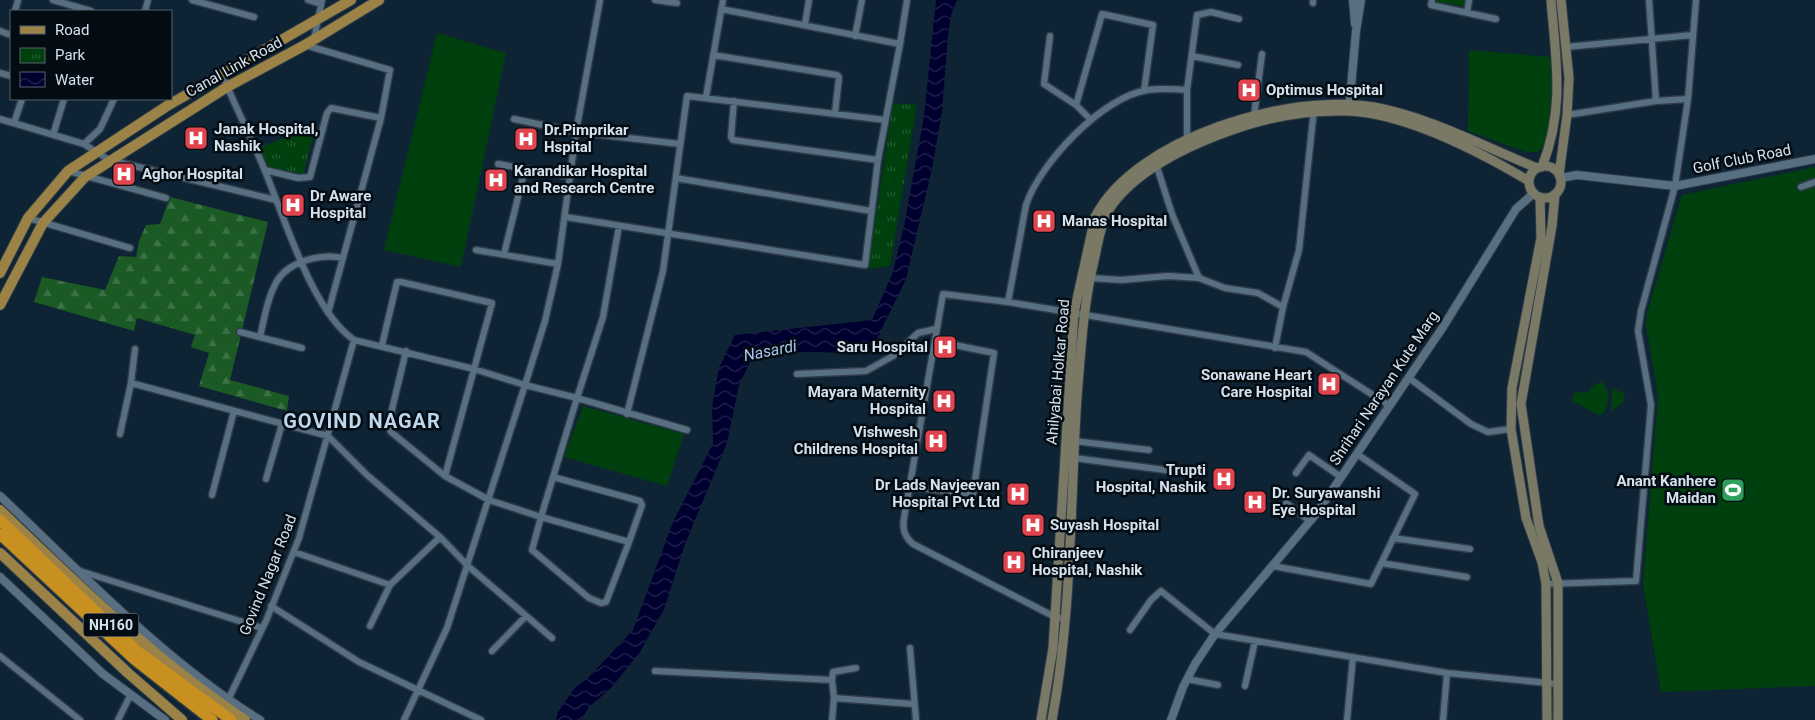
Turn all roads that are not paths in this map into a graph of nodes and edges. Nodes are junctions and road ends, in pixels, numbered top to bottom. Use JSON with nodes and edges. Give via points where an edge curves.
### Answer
{"nodes":[{"id":1,"x":53,"y":0,"type":"edge"},
{"id":2,"x":192,"y":0,"type":"edge"},
{"id":3,"x":308,"y":0,"type":"edge"},
{"id":4,"x":351,"y":0,"type":"edge"},
{"id":5,"x":379,"y":0,"type":"edge"},
{"id":6,"x":600,"y":0,"type":"edge"},
{"id":7,"x":655,"y":0,"type":"edge"},
{"id":8,"x":723,"y":0,"type":"edge"},
{"id":9,"x":810,"y":0,"type":"edge"},
{"id":10,"x":862,"y":0,"type":"edge"},
{"id":11,"x":907,"y":0,"type":"edge"},
{"id":12,"x":1353,"y":0,"type":"edge"},
{"id":13,"x":1361,"y":0,"type":"edge"},
{"id":14,"x":1432,"y":0,"type":"edge"},
{"id":15,"x":1469,"y":0,"type":"edge"},
{"id":16,"x":1551,"y":0,"type":"edge"},
{"id":17,"x":1561,"y":0,"type":"edge"},
{"id":18,"x":1649,"y":0,"type":"edge"},
{"id":19,"x":1696,"y":0,"type":"edge"},
{"id":20,"x":322,"y":2,"type":"edge"},
{"id":21,"x":677,"y":3,"type":"dead end"},
{"id":22,"x":721,"y":9,"type":"junction"},
{"id":23,"x":88,"y":10,"type":"edge"},
{"id":24,"x":1467,"y":13,"type":"junction"},
{"id":25,"x":254,"y":17,"type":"dead end"},
{"id":26,"x":1239,"y":18,"type":"dead end"},
{"id":27,"x":1496,"y":19,"type":"dead end"},
{"id":28,"x":318,"y":20,"type":"junction"},
{"id":29,"x":805,"y":24,"type":"junction"},
{"id":30,"x":1356,"y":31,"type":"junction"},
{"id":31,"x":0,"y":32,"type":"edge"},
{"id":32,"x":10,"y":34,"type":"edge"},
{"id":33,"x":1693,"y":35,"type":"junction"},
{"id":34,"x":855,"y":36,"type":"junction"},
{"id":35,"x":1050,"y":36,"type":"dead end"},
{"id":36,"x":1652,"y":37,"type":"junction"},
{"id":37,"x":314,"y":39,"type":"junction"},
{"id":38,"x":900,"y":44,"type":"junction"},
{"id":39,"x":305,"y":45,"type":"junction"},
{"id":40,"x":1566,"y":47,"type":"junction"},
{"id":41,"x":1262,"y":54,"type":"dead end"},
{"id":42,"x":713,"y":55,"type":"junction"},
{"id":43,"x":1192,"y":56,"type":"junction"},
{"id":44,"x":1238,"y":65,"type":"dead end"},
{"id":45,"x":222,"y":74,"type":"junction"},
{"id":46,"x":227,"y":86,"type":"junction"},
{"id":47,"x":1187,"y":90,"type":"junction"},
{"id":48,"x":1144,"y":91,"type":"junction"},
{"id":49,"x":706,"y":97,"type":"junction"},
{"id":50,"x":1688,"y":99,"type":"junction"},
{"id":51,"x":22,"y":100,"type":"edge"},
{"id":52,"x":64,"y":100,"type":"edge"},
{"id":53,"x":114,"y":100,"type":"edge"},
{"id":54,"x":734,"y":101,"type":"junction"},
{"id":55,"x":1656,"y":101,"type":"junction"},
{"id":56,"x":1076,"y":105,"type":"junction"},
{"id":57,"x":1349,"y":107,"type":"junction"},
{"id":58,"x":1314,"y":109,"type":"junction"},
{"id":59,"x":835,"y":113,"type":"junction"},
{"id":60,"x":1567,"y":115,"type":"junction"},
{"id":61,"x":1254,"y":116,"type":"junction"},
{"id":62,"x":381,"y":118,"type":"junction"},
{"id":63,"x":0,"y":119,"type":"edge"},
{"id":64,"x":514,"y":119,"type":"dead end"},
{"id":65,"x":886,"y":120,"type":"junction"},
{"id":66,"x":1091,"y":120,"type":"junction"},
{"id":67,"x":14,"y":123,"type":"junction"},
{"id":68,"x":576,"y":132,"type":"junction"},
{"id":69,"x":53,"y":134,"type":"junction"},
{"id":70,"x":1187,"y":140,"type":"junction"},
{"id":71,"x":84,"y":144,"type":"junction"},
{"id":72,"x":680,"y":144,"type":"junction"},
{"id":73,"x":95,"y":152,"type":"junction"},
{"id":74,"x":1815,"y":159,"type":"edge"},
{"id":75,"x":109,"y":160,"type":"junction"},
{"id":76,"x":878,"y":160,"type":"junction"},
{"id":77,"x":498,"y":164,"type":"dead end"},
{"id":78,"x":1157,"y":166,"type":"junction"},
{"id":79,"x":1539,"y":168,"type":"junction"},
{"id":80,"x":525,"y":169,"type":"junction"},
{"id":81,"x":265,"y":170,"type":"junction"},
{"id":82,"x":68,"y":171,"type":"junction"},
{"id":83,"x":84,"y":177,"type":"junction"},
{"id":84,"x":571,"y":177,"type":"junction"},
{"id":85,"x":1560,"y":177,"type":"junction"},
{"id":86,"x":676,"y":178,"type":"junction"},
{"id":87,"x":1529,"y":181,"type":"junction"},
{"id":88,"x":1815,"y":182,"type":"edge"},
{"id":89,"x":1675,"y":186,"type":"junction"},
{"id":90,"x":1801,"y":187,"type":"dead end"},
{"id":91,"x":1555,"y":194,"type":"junction"},
{"id":92,"x":1537,"y":195,"type":"junction"},
{"id":93,"x":166,"y":198,"type":"dead end"},
{"id":94,"x":276,"y":200,"type":"junction"},
{"id":95,"x":871,"y":211,"type":"junction"},
{"id":96,"x":566,"y":217,"type":"junction"},
{"id":97,"x":28,"y":218,"type":"junction"},
{"id":98,"x":43,"y":223,"type":"junction"},
{"id":99,"x":619,"y":226,"type":"junction"},
{"id":100,"x":667,"y":234,"type":"junction"},
{"id":101,"x":130,"y":248,"type":"dead end"},
{"id":102,"x":476,"y":250,"type":"dead end"},
{"id":103,"x":504,"y":254,"type":"junction"},
{"id":104,"x":343,"y":258,"type":"junction"},
{"id":105,"x":302,"y":262,"type":"junction"},
{"id":106,"x":558,"y":264,"type":"junction"},
{"id":107,"x":0,"y":273,"type":"edge"},
{"id":108,"x":1090,"y":278,"type":"junction"},
{"id":109,"x":1199,"y":278,"type":"junction"},
{"id":110,"x":1008,"y":302,"type":"junction"},
{"id":111,"x":0,"y":305,"type":"edge"},
{"id":112,"x":1283,"y":307,"type":"junction"},
{"id":113,"x":328,"y":313,"type":"junction"},
{"id":114,"x":1079,"y":313,"type":"junction"},
{"id":115,"x":936,"y":329,"type":"junction"},
{"id":116,"x":240,"y":332,"type":"dead end"},
{"id":117,"x":260,"y":337,"type":"junction"},
{"id":118,"x":354,"y":340,"type":"junction"},
{"id":119,"x":935,"y":341,"type":"junction"},
{"id":120,"x":382,"y":345,"type":"junction"},
{"id":121,"x":302,"y":348,"type":"dead end"},
{"id":122,"x":1275,"y":348,"type":"junction"},
{"id":123,"x":135,"y":349,"type":"dead end"},
{"id":124,"x":406,"y":351,"type":"junction"},
{"id":125,"x":1516,"y":366,"type":"junction"},
{"id":126,"x":474,"y":369,"type":"junction"},
{"id":127,"x":1526,"y":369,"type":"junction"},
{"id":128,"x":798,"y":374,"type":"dead end"},
{"id":129,"x":1409,"y":378,"type":"junction"},
{"id":130,"x":131,"y":383,"type":"junction"},
{"id":131,"x":525,"y":385,"type":"junction"},
{"id":132,"x":577,"y":398,"type":"junction"},
{"id":133,"x":1390,"y":406,"type":"junction"},
{"id":134,"x":234,"y":411,"type":"junction"},
{"id":135,"x":627,"y":414,"type":"junction"},
{"id":136,"x":282,"y":424,"type":"junction"},
{"id":137,"x":1511,"y":429,"type":"junction"},
{"id":138,"x":687,"y":430,"type":"dead end"},
{"id":139,"x":120,"y":434,"type":"dead end"},
{"id":140,"x":328,"y":436,"type":"junction"},
{"id":141,"x":1074,"y":441,"type":"junction"},
{"id":142,"x":1149,"y":450,"type":"dead end"},
{"id":143,"x":1357,"y":454,"type":"junction"},
{"id":144,"x":1074,"y":458,"type":"junction"},
{"id":145,"x":1188,"y":473,"type":"dead end"},
{"id":146,"x":1296,"y":473,"type":"dead end"},
{"id":147,"x":446,"y":476,"type":"junction"},
{"id":148,"x":553,"y":477,"type":"junction"},
{"id":149,"x":1341,"y":477,"type":"junction"},
{"id":150,"x":266,"y":479,"type":"dead end"},
{"id":151,"x":909,"y":487,"type":"junction"},
{"id":152,"x":212,"y":495,"type":"dead end"},
{"id":153,"x":0,"y":496,"type":"edge"},
{"id":154,"x":489,"y":500,"type":"junction"},
{"id":155,"x":1286,"y":503,"type":"dead end"},
{"id":156,"x":0,"y":510,"type":"edge"},
{"id":157,"x":541,"y":517,"type":"junction"},
{"id":158,"x":0,"y":520,"type":"edge"},
{"id":159,"x":1310,"y":521,"type":"junction"},
{"id":160,"x":0,"y":534,"type":"edge"},
{"id":161,"x":440,"y":537,"type":"junction"},
{"id":162,"x":1393,"y":538,"type":"junction"},
{"id":163,"x":629,"y":542,"type":"junction"},
{"id":164,"x":1470,"y":549,"type":"dead end"},
{"id":165,"x":294,"y":552,"type":"junction"},
{"id":166,"x":0,"y":553,"type":"edge"},
{"id":167,"x":1381,"y":563,"type":"junction"},
{"id":168,"x":468,"y":566,"type":"junction"},
{"id":169,"x":1273,"y":566,"type":"junction"},
{"id":170,"x":80,"y":571,"type":"junction"},
{"id":171,"x":0,"y":577,"type":"edge"},
{"id":172,"x":1467,"y":577,"type":"dead end"},
{"id":173,"x":1558,"y":583,"type":"junction"},
{"id":174,"x":1546,"y":584,"type":"junction"},
{"id":175,"x":390,"y":585,"type":"junction"},
{"id":176,"x":272,"y":606,"type":"junction"},
{"id":177,"x":526,"y":616,"type":"junction"},
{"id":178,"x":1055,"y":617,"type":"junction"},
{"id":179,"x":1066,"y":619,"type":"junction"},
{"id":180,"x":370,"y":626,"type":"dead end"},
{"id":181,"x":262,"y":628,"type":"junction"},
{"id":182,"x":1130,"y":630,"type":"dead end"},
{"id":183,"x":1216,"y":634,"type":"junction"},
{"id":184,"x":552,"y":638,"type":"dead end"},
{"id":185,"x":1255,"y":641,"type":"junction"},
{"id":186,"x":910,"y":648,"type":"dead end"},
{"id":187,"x":492,"y":651,"type":"dead end"},
{"id":188,"x":0,"y":656,"type":"edge"},
{"id":189,"x":1353,"y":657,"type":"junction"},
{"id":190,"x":856,"y":668,"type":"dead end"},
{"id":191,"x":654,"y":671,"type":"dead end"},
{"id":192,"x":1447,"y":672,"type":"junction"},
{"id":193,"x":1187,"y":679,"type":"junction"},
{"id":194,"x":832,"y":680,"type":"junction"},
{"id":195,"x":1548,"y":684,"type":"junction"},
{"id":196,"x":1558,"y":684,"type":"junction"},
{"id":197,"x":1218,"y":685,"type":"dead end"},
{"id":198,"x":1245,"y":686,"type":"dead end"},
{"id":199,"x":419,"y":690,"type":"junction"},
{"id":200,"x":130,"y":696,"type":"junction"},
{"id":201,"x":834,"y":698,"type":"junction"},
{"id":202,"x":228,"y":700,"type":"junction"},
{"id":203,"x":914,"y":704,"type":"junction"},
{"id":204,"x":80,"y":720,"type":"edge"},
{"id":205,"x":118,"y":720,"type":"edge"},
{"id":206,"x":165,"y":720,"type":"edge"},
{"id":207,"x":182,"y":720,"type":"edge"},
{"id":208,"x":212,"y":720,"type":"edge"},
{"id":209,"x":231,"y":720,"type":"edge"},
{"id":210,"x":245,"y":720,"type":"edge"},
{"id":211,"x":260,"y":720,"type":"edge"},
{"id":212,"x":404,"y":720,"type":"edge"},
{"id":213,"x":481,"y":720,"type":"edge"},
{"id":214,"x":832,"y":720,"type":"edge"},
{"id":215,"x":916,"y":720,"type":"edge"},
{"id":216,"x":1041,"y":720,"type":"edge"},
{"id":217,"x":1052,"y":720,"type":"edge"},
{"id":218,"x":1171,"y":720,"type":"edge"},
{"id":219,"x":1347,"y":720,"type":"edge"},
{"id":220,"x":1443,"y":720,"type":"edge"},
{"id":221,"x":1547,"y":720,"type":"edge"},
{"id":222,"x":1558,"y":720,"type":"edge"}],
"edges":[{"from":1,"to":23,"type":"street"},
{"from":2,"to":25,"type":"street"},
{"from":3,"to":20,"type":"street"},
{"from":4,"to":28,"type":"main road","name":"Canal Link Road"},
{"from":5,"to":37,"type":"main road","name":"Canal Link Road"},
{"from":6,"to":68,"type":"street"},
{"from":7,"to":21,"type":"street"},
{"from":8,"to":22,"type":"street"},
{"from":9,"to":29,"type":"street"},
{"from":10,"to":34,"type":"street"},
{"from":11,"to":38,"type":"street"},
{"from":12,"to":30,"type":"street"},
{"from":13,"to":30,"type":"street"},
{"from":14,"to":24,"type":"street","via":[[1431,5]]},
{"from":15,"to":24,"type":"street"},
{"from":16,"to":79,"type":"main road","via":[[1557,62],[1556,117],[1552,140]]},
{"from":17,"to":40,"type":"main road"},
{"from":18,"to":36,"type":"street"},
{"from":19,"to":33,"type":"street"},
{"from":20,"to":28,"type":"street"},
{"from":22,"to":29,"type":"street"},
{"from":22,"to":42,"type":"street"},
{"from":24,"to":27,"type":"street"},
{"from":26,"to":43,"type":"street","via":[[1210,12],[1197,16]]},
{"from":28,"to":37,"type":"street"},
{"from":28,"to":45,"type":"main road","name":"Canal Link Road"},
{"from":29,"to":34,"type":"street"},
{"from":30,"to":57,"type":"street"},
{"from":31,"to":32,"type":"street"},
{"from":33,"to":36,"type":"street"},
{"from":33,"to":50,"type":"street"},
{"from":34,"to":38,"type":"street"},
{"from":35,"to":56,"type":"street","via":[[1044,84]]},
{"from":36,"to":40,"type":"street"},
{"from":36,"to":55,"type":"street"},
{"from":37,"to":39,"type":"main road","name":"Canal Link Road"},
{"from":38,"to":65,"type":"street"},
{"from":39,"to":46,"type":"main road","name":"Canal Link Road"},
{"from":39,"to":62,"type":"street","via":[[390,70]]},
{"from":40,"to":60,"type":"main road","via":[[1569,78]]},
{"from":41,"to":61,"type":"street"},
{"from":42,"to":49,"type":"street"},
{"from":42,"to":59,"type":"street","via":[[837,75]]},
{"from":43,"to":44,"type":"street"},
{"from":43,"to":47,"type":"street"},
{"from":45,"to":46,"type":"street"},
{"from":45,"to":73,"type":"main road","name":"Canal Link Road"},
{"from":46,"to":75,"type":"main road","name":"Canal Link Road"},
{"from":46,"to":81,"type":"street"},
{"from":47,"to":48,"type":"street"},
{"from":47,"to":70,"type":"street"},
{"from":48,"to":56,"type":"street","via":[[1153,24],[1102,14]]},
{"from":48,"to":66,"type":"street","via":[[1101,110]]},
{"from":49,"to":54,"type":"street"},
{"from":49,"to":72,"type":"street","via":[[690,95],[685,99]]},
{"from":50,"to":55,"type":"street"},
{"from":50,"to":89,"type":"street"},
{"from":51,"to":67,"type":"street"},
{"from":52,"to":69,"type":"street"},
{"from":53,"to":71,"type":"street","via":[[100,129]]},
{"from":54,"to":59,"type":"street"},
{"from":54,"to":76,"type":"street","via":[[733,140]]},
{"from":55,"to":60,"type":"street"},
{"from":56,"to":66,"type":"street"},
{"from":57,"to":58,"type":"main road","name":"Ahilyabai Holkar Road"},
{"from":57,"to":79,"type":"main road","name":"Ahilyabai Holkar Road","via":[[1396,112],[1425,121]]},
{"from":57,"to":87,"type":"main road","name":"Ahilyabai Holkar Road","via":[[1436,135],[1495,161]]},
{"from":58,"to":61,"type":"main road","name":"Ahilyabai Holkar Road"},
{"from":58,"to":78,"type":"main road","name":"Ahilyabai Holkar Road","via":[[1217,135]]},
{"from":58,"to":112,"type":"street","via":[[1298,250]]},
{"from":59,"to":65,"type":"street"},
{"from":60,"to":85,"type":"main road"},
{"from":61,"to":70,"type":"main road","name":"Ahilyabai Holkar Road"},
{"from":62,"to":81,"type":"street","via":[[331,108],[310,177],[298,178]]},
{"from":62,"to":104,"type":"street"},
{"from":63,"to":67,"type":"street"},
{"from":64,"to":68,"type":"street"},
{"from":65,"to":76,"type":"street"},
{"from":66,"to":110,"type":"street","via":[[1041,173],[1031,190]]},
{"from":67,"to":69,"type":"street"},
{"from":68,"to":72,"type":"street"},
{"from":68,"to":84,"type":"street"},
{"from":69,"to":71,"type":"street"},
{"from":70,"to":114,"type":"main road","name":"Ahilyabai Holkar Road","via":[[1131,172],[1101,205],[1090,231]]},
{"from":71,"to":73,"type":"street"},
{"from":72,"to":86,"type":"street"},
{"from":73,"to":75,"type":"street"},
{"from":73,"to":82,"type":"main road","name":"Canal Link Road"},
{"from":74,"to":89,"type":"street","name":"Golf Club Road"},
{"from":75,"to":83,"type":"main road","name":"Canal Link Road"},
{"from":75,"to":94,"type":"street"},
{"from":76,"to":95,"type":"street"},
{"from":77,"to":80,"type":"street"},
{"from":78,"to":108,"type":"main road","name":"Ahilyabai Holkar Road","via":[[1111,206],[1103,222]]},
{"from":78,"to":109,"type":"street","via":[[1172,214]]},
{"from":79,"to":85,"type":"main road","via":[[1552,168]]},
{"from":79,"to":87,"type":"main road"},
{"from":80,"to":84,"type":"street"},
{"from":80,"to":103,"type":"street"},
{"from":81,"to":94,"type":"street"},
{"from":82,"to":83,"type":"street"},
{"from":82,"to":97,"type":"main road","name":"Canal Link Road"},
{"from":83,"to":93,"type":"street"},
{"from":83,"to":98,"type":"main road","name":"Canal Link Road"},
{"from":84,"to":96,"type":"street"},
{"from":85,"to":89,"type":"street","via":[[1577,175]]},
{"from":85,"to":91,"type":"main road","via":[[1560,187]]},
{"from":86,"to":95,"type":"street"},
{"from":86,"to":100,"type":"street"},
{"from":87,"to":92,"type":"main road"},
{"from":88,"to":90,"type":"street"},
{"from":89,"to":173,"type":"street","via":[[1638,331],[1651,405],[1636,581]]},
{"from":91,"to":92,"type":"main road","via":[[1545,198]]},
{"from":91,"to":127,"type":"main road"},
{"from":92,"to":125,"type":"main road","via":[[1540,238]]},
{"from":92,"to":129,"type":"street","name":"Shrihari Narayan Kute Marg","via":[[1516,209]]},
{"from":94,"to":105,"type":"street"},
{"from":95,"to":100,"type":"street","via":[[865,265]]},
{"from":96,"to":99,"type":"street"},
{"from":96,"to":106,"type":"street"},
{"from":97,"to":98,"type":"street"},
{"from":97,"to":107,"type":"main road","name":"Canal Link Road"},
{"from":98,"to":101,"type":"street"},
{"from":98,"to":111,"type":"main road","name":"Canal Link Road"},
{"from":99,"to":100,"type":"street"},
{"from":99,"to":132,"type":"street","via":[[603,317]]},
{"from":100,"to":135,"type":"street","via":[[663,271]]},
{"from":102,"to":103,"type":"street"},
{"from":103,"to":106,"type":"street"},
{"from":104,"to":105,"type":"street","via":[[330,256]]},
{"from":104,"to":113,"type":"street"},
{"from":105,"to":113,"type":"street"},
{"from":105,"to":117,"type":"street","via":[[276,282]]},
{"from":106,"to":131,"type":"street"},
{"from":108,"to":109,"type":"street"},
{"from":108,"to":114,"type":"main road","name":"Ahilyabai Holkar Road"},
{"from":109,"to":112,"type":"street","via":[[1225,288],[1258,293]]},
{"from":110,"to":114,"type":"street"},
{"from":110,"to":115,"type":"street","via":[[943,294]]},
{"from":112,"to":122,"type":"street"},
{"from":113,"to":118,"type":"street","via":[[341,331]]},
{"from":114,"to":122,"type":"street"},
{"from":114,"to":141,"type":"main road","name":"Ahilyabai Holkar Road"},
{"from":114,"to":178,"type":"main road","name":"Ahilyabai Holkar Road"},
{"from":115,"to":119,"type":"street"},
{"from":115,"to":128,"type":"street","via":[[918,332],[893,356],[866,371]]},
{"from":116,"to":117,"type":"street"},
{"from":117,"to":121,"type":"street"},
{"from":118,"to":120,"type":"street"},
{"from":118,"to":140,"type":"street","name":"Govind Nagar Road"},
{"from":119,"to":151,"type":"street"},
{"from":119,"to":151,"type":"street","via":[[994,354],[972,494]]},
{"from":120,"to":124,"type":"street"},
{"from":120,"to":126,"type":"street","via":[[397,282],[490,301],[493,306]]},
{"from":122,"to":133,"type":"street","via":[[1306,352]]},
{"from":123,"to":130,"type":"street"},
{"from":124,"to":126,"type":"street"},
{"from":124,"to":147,"type":"street","via":[[388,426],[391,432]]},
{"from":125,"to":127,"type":"main road"},
{"from":125,"to":137,"type":"main road"},
{"from":126,"to":131,"type":"street"},
{"from":126,"to":147,"type":"street"},
{"from":127,"to":173,"type":"main road","via":[[1521,404],[1532,481],[1539,526]]},
{"from":129,"to":133,"type":"street","name":"Shrihari Narayan Kute Marg"},
{"from":129,"to":137,"type":"street","via":[[1471,424],[1488,432]]},
{"from":130,"to":134,"type":"street"},
{"from":130,"to":139,"type":"street"},
{"from":131,"to":132,"type":"street"},
{"from":131,"to":154,"type":"street"},
{"from":132,"to":135,"type":"street"},
{"from":132,"to":148,"type":"street"},
{"from":133,"to":143,"type":"street","name":"Shrihari Narayan Kute Marg"},
{"from":134,"to":136,"type":"street"},
{"from":134,"to":152,"type":"street"},
{"from":135,"to":138,"type":"street"},
{"from":136,"to":140,"type":"street"},
{"from":136,"to":150,"type":"street"},
{"from":137,"to":174,"type":"main road","via":[[1526,518],[1542,562]]},
{"from":140,"to":161,"type":"street","via":[[367,475]]},
{"from":140,"to":165,"type":"street","name":"Govind Nagar Road"},
{"from":141,"to":142,"type":"street"},
{"from":141,"to":144,"type":"main road","name":"Ahilyabai Holkar Road"},
{"from":143,"to":149,"type":"street","name":"Shrihari Narayan Kute Marg"},
{"from":143,"to":162,"type":"street","via":[[1415,494]]},
{"from":144,"to":145,"type":"street"},
{"from":144,"to":179,"type":"main road","name":"Ahilyabai Holkar Road"},
{"from":146,"to":149,"type":"street","via":[[1310,455]]},
{"from":147,"to":154,"type":"street"},
{"from":148,"to":157,"type":"street"},
{"from":148,"to":163,"type":"street","via":[[640,501],[642,506]]},
{"from":149,"to":159,"type":"street","name":"Shrihari Narayan Kute Marg"},
{"from":151,"to":178,"type":"street","via":[[902,529],[906,538]]},
{"from":153,"to":170,"type":"street"},
{"from":154,"to":157,"type":"street"},
{"from":154,"to":168,"type":"street"},
{"from":155,"to":159,"type":"street"},
{"from":156,"to":210,"type":"main road","via":[[158,656]]},
{"from":157,"to":163,"type":"street"},
{"from":157,"to":163,"type":"street","via":[[532,550],[589,598],[601,603],[606,602]]},
{"from":158,"to":209,"type":"highway","number":"NH160","via":[[137,651]]},
{"from":159,"to":169,"type":"street","name":"Shrihari Narayan Kute Marg"},
{"from":160,"to":208,"type":"highway","number":"NH160","via":[[134,659]]},
{"from":161,"to":168,"type":"street"},
{"from":161,"to":175,"type":"street"},
{"from":162,"to":164,"type":"street"},
{"from":162,"to":167,"type":"street"},
{"from":165,"to":175,"type":"street"},
{"from":165,"to":176,"type":"street","name":"Govind Nagar Road"},
{"from":166,"to":207,"type":"main road"},
{"from":167,"to":169,"type":"street","via":[[1371,584]]},
{"from":167,"to":172,"type":"street"},
{"from":168,"to":177,"type":"street"},
{"from":168,"to":199,"type":"street","via":[[447,628]]},
{"from":169,"to":183,"type":"street","name":"Shrihari Narayan Kute Marg"},
{"from":170,"to":181,"type":"street"},
{"from":170,"to":202,"type":"street","via":[[131,622]]},
{"from":171,"to":200,"type":"street","via":[[73,648]]},
{"from":173,"to":174,"type":"street"},
{"from":173,"to":196,"type":"main road"},
{"from":174,"to":195,"type":"main road"},
{"from":175,"to":180,"type":"street"},
{"from":176,"to":181,"type":"street","name":"Govind Nagar Road"},
{"from":176,"to":199,"type":"street","via":[[359,662]]},
{"from":177,"to":184,"type":"street"},
{"from":177,"to":187,"type":"street"},
{"from":178,"to":179,"type":"street"},
{"from":178,"to":216,"type":"main road","name":"Ahilyabai Holkar Road"},
{"from":179,"to":217,"type":"main road","name":"Ahilyabai Holkar Road"},
{"from":181,"to":202,"type":"street","name":"Govind Nagar Road"},
{"from":182,"to":183,"type":"street","via":[[1160,591]]},
{"from":183,"to":185,"type":"street"},
{"from":183,"to":193,"type":"street","name":"Shrihari Narayan Kute Marg"},
{"from":185,"to":189,"type":"street"},
{"from":185,"to":198,"type":"street"},
{"from":186,"to":203,"type":"street"},
{"from":188,"to":204,"type":"street"},
{"from":189,"to":192,"type":"street"},
{"from":189,"to":219,"type":"street"},
{"from":190,"to":194,"type":"street","via":[[833,672]]},
{"from":191,"to":194,"type":"street"},
{"from":192,"to":195,"type":"street"},
{"from":192,"to":220,"type":"street"},
{"from":193,"to":197,"type":"street"},
{"from":193,"to":218,"type":"street","name":"Shrihari Narayan Kute Marg"},
{"from":194,"to":201,"type":"street"},
{"from":195,"to":196,"type":"street"},
{"from":195,"to":221,"type":"main road"},
{"from":196,"to":222,"type":"main road"},
{"from":199,"to":212,"type":"street"},
{"from":199,"to":213,"type":"street"},
{"from":200,"to":205,"type":"street"},
{"from":200,"to":206,"type":"street"},
{"from":201,"to":203,"type":"street"},
{"from":201,"to":214,"type":"street"},
{"from":202,"to":211,"type":"street"},
{"from":203,"to":215,"type":"street"}]}
